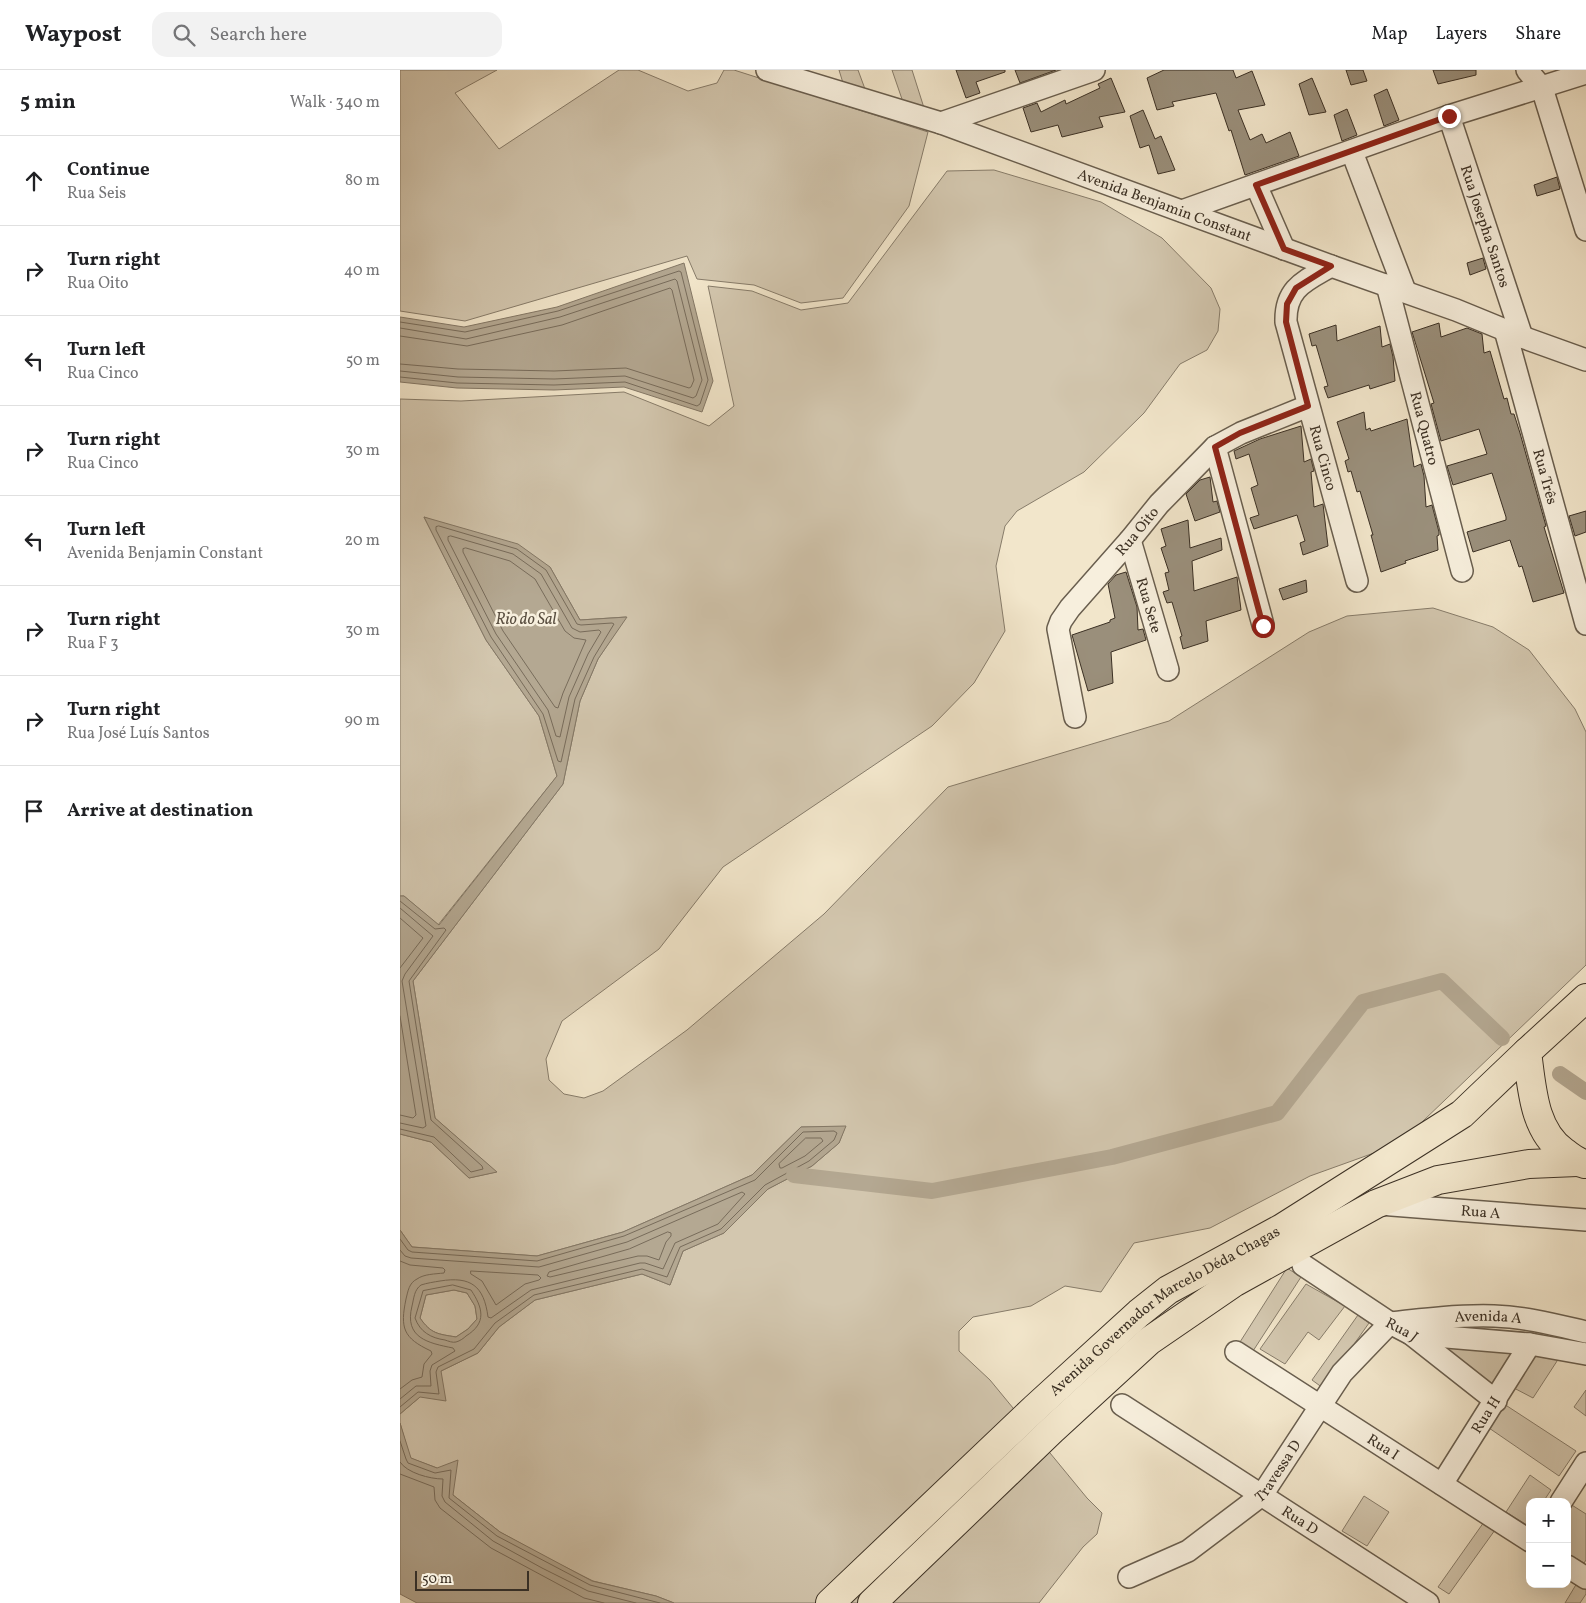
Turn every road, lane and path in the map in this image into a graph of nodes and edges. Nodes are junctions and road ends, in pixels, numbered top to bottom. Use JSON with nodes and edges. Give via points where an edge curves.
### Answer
{"nodes":[{"id":1,"x":767,"y":70,"type":"edge"},
{"id":2,"x":1094,"y":70,"type":"edge"},
{"id":3,"x":1527,"y":70,"type":"edge"},
{"id":4,"x":1586,"y":73,"type":"edge"},
{"id":5,"x":1542,"y":88,"type":"junction"},
{"id":6,"x":1449,"y":116,"type":"junction"},
{"id":7,"x":941,"y":123,"type":"junction"},
{"id":8,"x":1352,"y":152,"type":"junction"},
{"id":9,"x":1256,"y":185,"type":"junction"},
{"id":10,"x":1182,"y":211,"type":"junction"},
{"id":11,"x":1586,"y":230,"type":"edge"},
{"id":12,"x":1284,"y":249,"type":"junction"},
{"id":13,"x":1331,"y":266,"type":"junction"},
{"id":14,"x":1396,"y":288,"type":"junction"},
{"id":15,"x":1514,"y":333,"type":"junction"},
{"id":16,"x":1586,"y":360,"type":"edge"},
{"id":17,"x":1308,"y":406,"type":"junction"},
{"id":18,"x":1215,"y":447,"type":"junction"},
{"id":19,"x":1130,"y":540,"type":"junction"},
{"id":20,"x":1462,"y":571,"type":"dead end"},
{"id":21,"x":1357,"y":581,"type":"dead end"},
{"id":22,"x":1586,"y":624,"type":"edge"},
{"id":23,"x":1263,"y":626,"type":"dead end"},
{"id":24,"x":1168,"y":670,"type":"dead end"},
{"id":25,"x":1075,"y":717,"type":"dead end"},
{"id":26,"x":1586,"y":998,"type":"edge"},
{"id":27,"x":1526,"y":1052,"type":"junction"},
{"id":28,"x":1582,"y":1163,"type":"edge"},
{"id":29,"x":1376,"y":1204,"type":"junction"},
{"id":30,"x":1586,"y":1220,"type":"edge"},
{"id":31,"x":1303,"y":1265,"type":"dead end"},
{"id":32,"x":1390,"y":1323,"type":"junction"},
{"id":33,"x":1586,"y":1332,"type":"edge"},
{"id":34,"x":1411,"y":1334,"type":"junction"},
{"id":35,"x":1530,"y":1344,"type":"junction"},
{"id":36,"x":1236,"y":1352,"type":"dead end"},
{"id":37,"x":1586,"y":1354,"type":"edge"},
{"id":38,"x":1496,"y":1401,"type":"junction"},
{"id":39,"x":1122,"y":1405,"type":"dead end"},
{"id":40,"x":1320,"y":1407,"type":"junction"},
{"id":41,"x":1586,"y":1464,"type":"edge"},
{"id":42,"x":1442,"y":1484,"type":"junction"},
{"id":43,"x":1262,"y":1495,"type":"junction"},
{"id":44,"x":1564,"y":1498,"type":"edge"},
{"id":45,"x":1526,"y":1538,"type":"edge"},
{"id":46,"x":1571,"y":1569,"type":"edge"},
{"id":47,"x":1129,"y":1577,"type":"dead end"},
{"id":48,"x":1586,"y":1578,"type":"edge"},
{"id":49,"x":830,"y":1603,"type":"edge"},
{"id":50,"x":872,"y":1603,"type":"edge"},
{"id":51,"x":1428,"y":1603,"type":"edge"}],
"edges":[{"from":1,"to":7,"type":"street","name":"Avenida Benjamin Constant"},
{"from":2,"to":7,"type":"street"},
{"from":3,"to":5,"type":"street"},
{"from":4,"to":5,"type":"street"},
{"from":5,"to":6,"type":"street"},
{"from":5,"to":11,"type":"street"},
{"from":6,"to":8,"type":"street"},
{"from":6,"to":15,"type":"street","name":"Rua Josepha Santos"},
{"from":7,"to":10,"type":"street","name":"Avenida Benjamin Constant"},
{"from":8,"to":9,"type":"street"},
{"from":8,"to":14,"type":"street","name":"Rua Quatro"},
{"from":9,"to":10,"type":"street"},
{"from":9,"to":12,"type":"street"},
{"from":10,"to":12,"type":"street","name":"Avenida Benjamin Constant"},
{"from":12,"to":13,"type":"street","name":"Avenida Benjamin Constant"},
{"from":13,"to":14,"type":"street","name":"Avenida Benjamin Constant"},
{"from":13,"to":17,"type":"street","name":"Rua Cinco","via":[[1296,288],[1287,304],[1286,322]]},
{"from":14,"to":15,"type":"street","name":"Avenida Benjamin Constant"},
{"from":14,"to":20,"type":"street","name":"Rua Quatro"},
{"from":15,"to":16,"type":"street","name":"Avenida Benjamin Constant"},
{"from":15,"to":22,"type":"street","name":"Rua Três"},
{"from":17,"to":18,"type":"street","name":"Rua Oito","via":[[1240,433]]},
{"from":17,"to":21,"type":"street","name":"Rua Cinco"},
{"from":18,"to":19,"type":"street","name":"Rua Oito","via":[[1159,504]]},
{"from":18,"to":23,"type":"street"},
{"from":19,"to":24,"type":"street","name":"Rua Sete"},
{"from":19,"to":25,"type":"street","name":"Rua Oito","via":[[1070,608],[1058,629]]},
{"from":26,"to":27,"type":"main road","name":"Avenida Governador Marcelo Déda Chagas"},
{"from":27,"to":28,"type":"main road","via":[[1534,1103],[1542,1126],[1557,1147]]},
{"from":27,"to":49,"type":"main road","name":"Avenida Governador Marcelo Déda Chagas","via":[[1462,1114],[1282,1228],[1168,1290],[1035,1408]]},
{"from":28,"to":29,"type":"main road","name":"Avenida Governador Marcelo Déda Chagas","via":[[1529,1164],[1438,1180]]},
{"from":29,"to":30,"type":"street","name":"Rua A"},
{"from":29,"to":50,"type":"main road","name":"Avenida Governador Marcelo Déda Chagas","via":[[1234,1282],[1149,1342]]},
{"from":31,"to":32,"type":"street","name":"Rua J"},
{"from":32,"to":33,"type":"street","name":"Avenida A","via":[[1495,1316],[1546,1322]]},
{"from":32,"to":34,"type":"street","name":"Rua J"},
{"from":32,"to":40,"type":"street","name":"Travessa D","via":[[1342,1373]]},
{"from":34,"to":35,"type":"street","name":"Avenida A"},
{"from":34,"to":38,"type":"street","name":"Rua J"},
{"from":35,"to":37,"type":"street","name":"Avenida A"},
{"from":35,"to":38,"type":"street","name":"Rua H"},
{"from":36,"to":40,"type":"street","name":"Rua I"},
{"from":38,"to":42,"type":"street","name":"Rua H"},
{"from":39,"to":43,"type":"street","name":"Rua D"},
{"from":40,"to":42,"type":"street","name":"Rua I"},
{"from":40,"to":43,"type":"street","name":"Travessa D"},
{"from":41,"to":44,"type":"street"},
{"from":42,"to":45,"type":"street","name":"Rua I"},
{"from":43,"to":47,"type":"street","name":"Travessa D","via":[[1188,1551]]},
{"from":43,"to":51,"type":"street","name":"Rua D"},
{"from":46,"to":48,"type":"street"}]}
